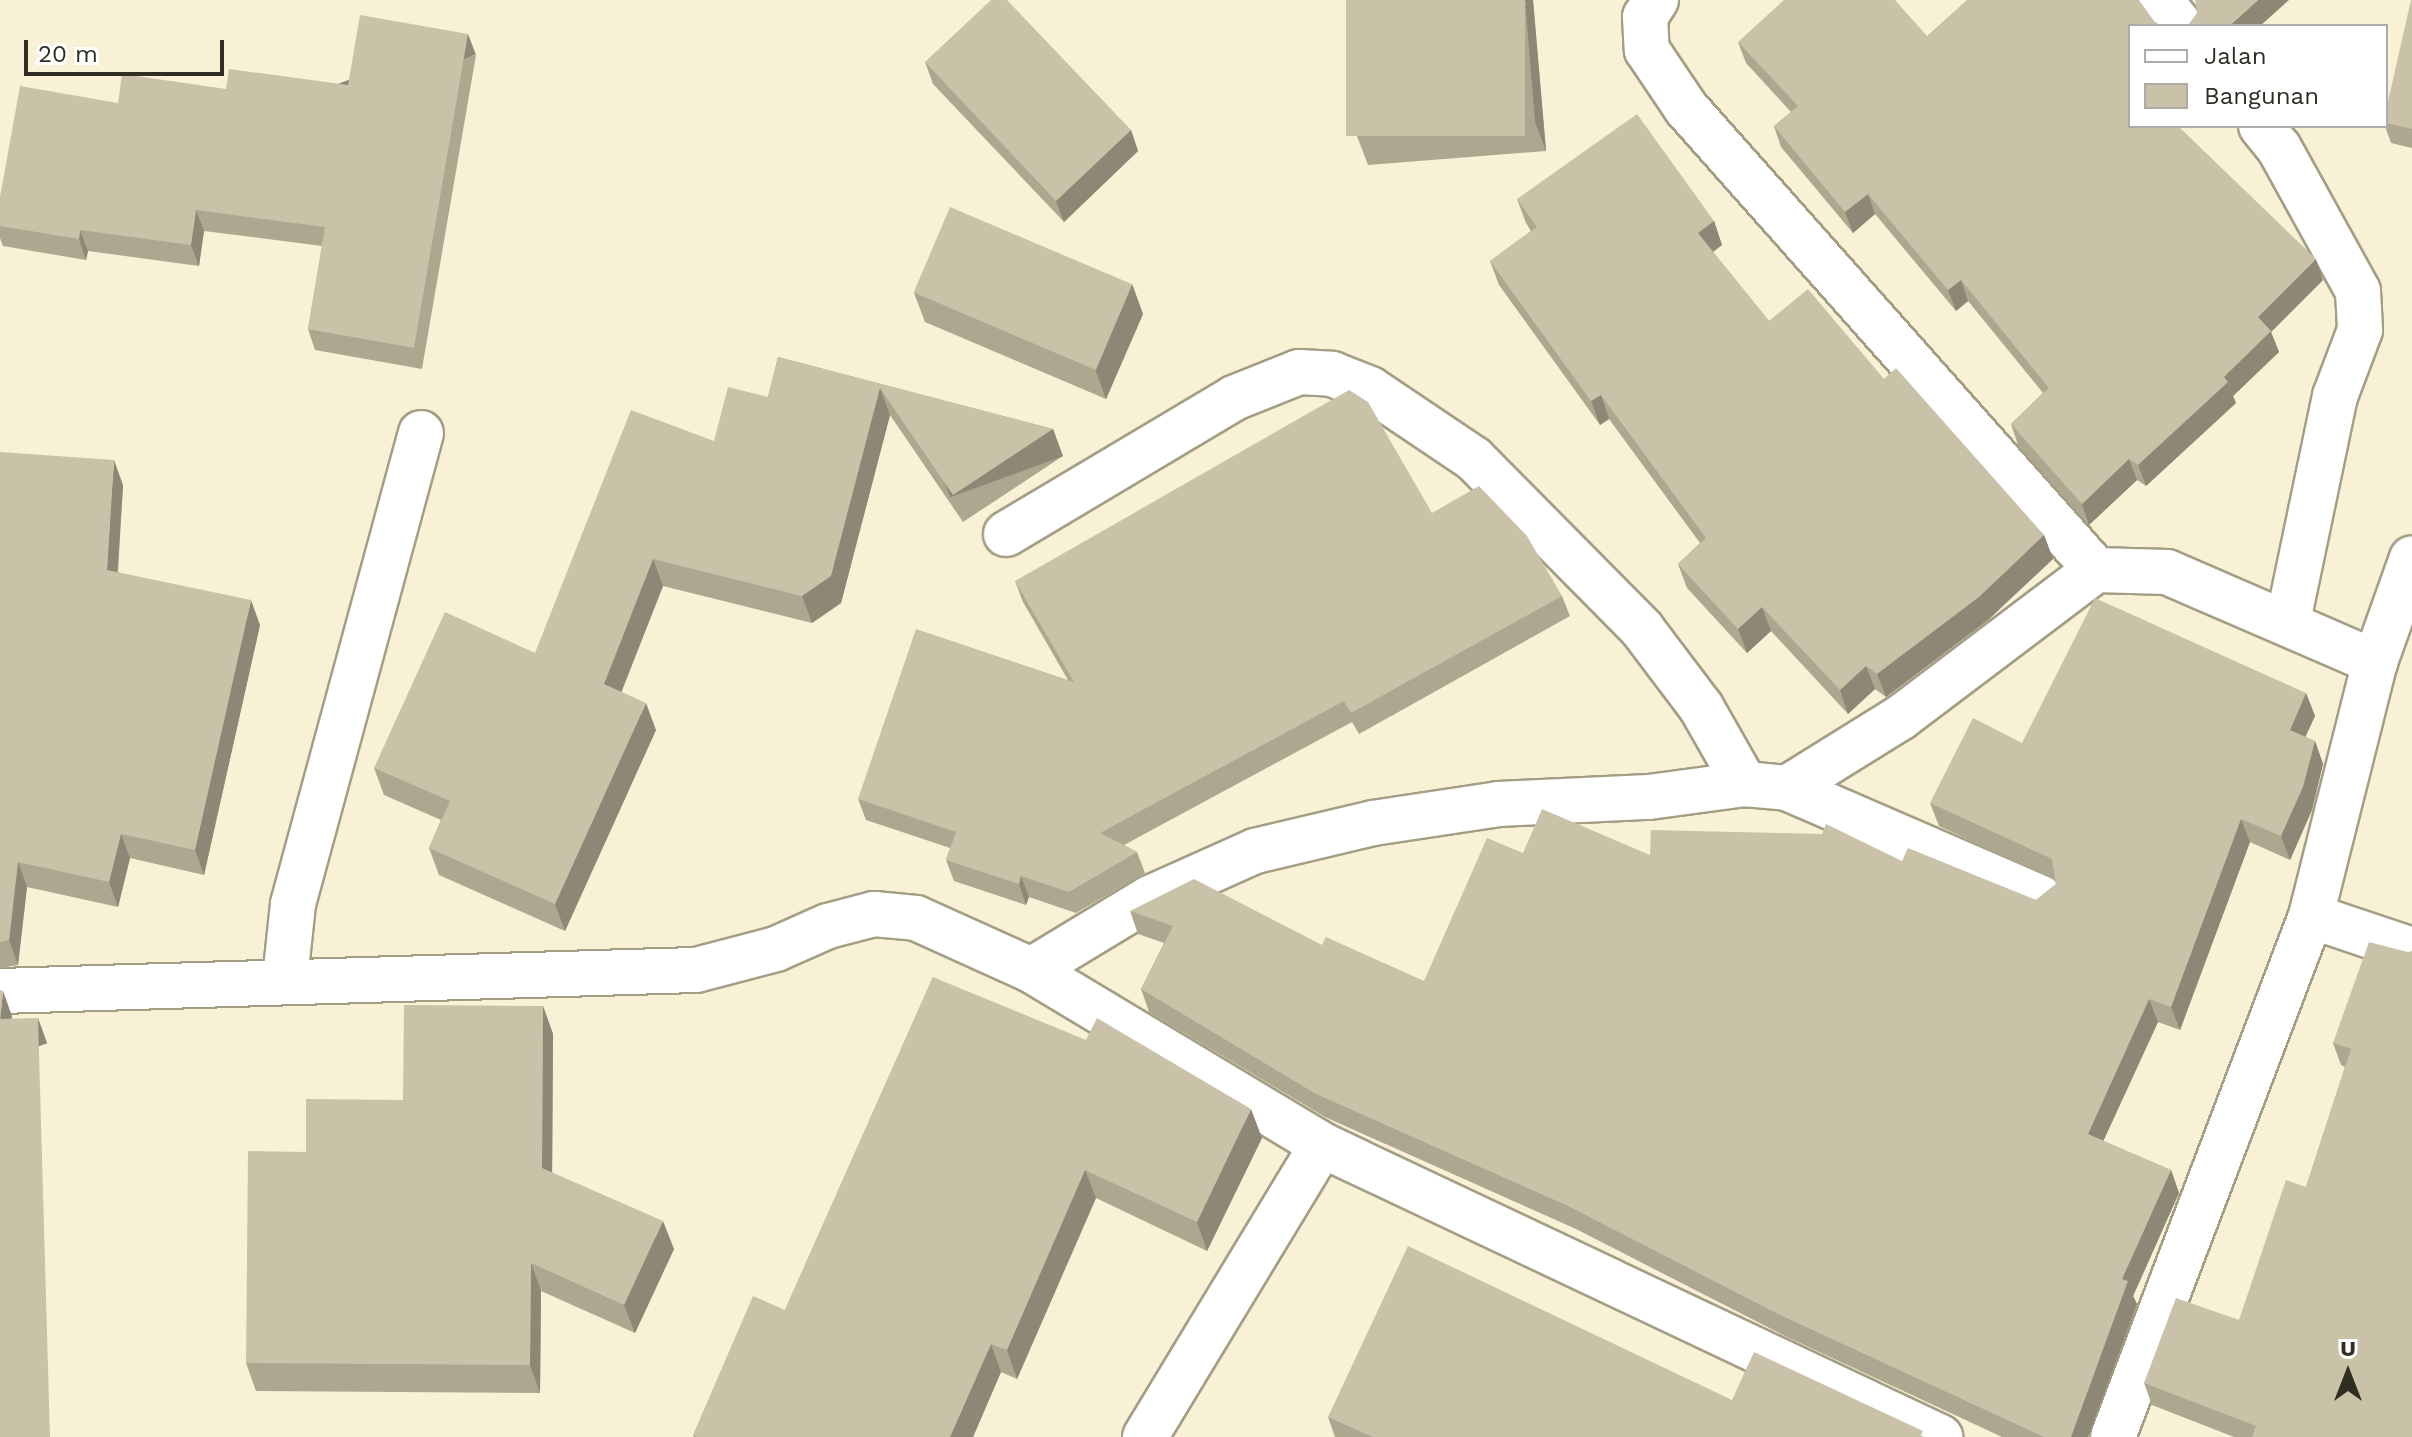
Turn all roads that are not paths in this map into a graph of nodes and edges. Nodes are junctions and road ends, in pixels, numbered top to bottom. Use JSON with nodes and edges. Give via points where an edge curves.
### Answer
{"nodes":[{"id":1,"x":1656,"y":0,"type":"edge"},
{"id":2,"x":2160,"y":0,"type":"edge"},
{"id":3,"x":2179,"y":24,"type":"edge"},
{"id":4,"x":2263,"y":128,"type":"edge"},
{"id":5,"x":421,"y":433,"type":"dead end"},
{"id":6,"x":1006,"y":534,"type":"dead end"},
{"id":7,"x":2412,"y":558,"type":"edge"},
{"id":8,"x":2096,"y":570,"type":"junction"},
{"id":9,"x":2288,"y":620,"type":"junction"},
{"id":10,"x":2375,"y":662,"type":"junction"},
{"id":11,"x":1766,"y":786,"type":"junction"},
{"id":12,"x":2041,"y":898,"type":"edge"},
{"id":13,"x":2311,"y":916,"type":"junction"},
{"id":14,"x":2412,"y":950,"type":"edge"},
{"id":15,"x":1031,"y":970,"type":"junction"},
{"id":16,"x":285,"y":979,"type":"junction"},
{"id":17,"x":0,"y":991,"type":"edge"},
{"id":18,"x":1322,"y":1145,"type":"junction"},
{"id":19,"x":1145,"y":1437,"type":"edge"},
{"id":20,"x":1940,"y":1437,"type":"edge"},
{"id":21,"x":2113,"y":1437,"type":"edge"}],
"edges":[{"from":1,"to":8,"type":"street","via":[[1645,17],[1647,50],[1686,108]]},
{"from":2,"to":3,"type":"street"},
{"from":4,"to":9,"type":"street","via":[[2279,148],[2358,291],[2360,330],[2335,396]]},
{"from":5,"to":16,"type":"street","via":[[293,904]]},
{"from":6,"to":11,"type":"street","via":[[1234,398],[1299,372],[1332,374],[1370,389],[1474,459],[1642,629]]},
{"from":7,"to":10,"type":"street"},
{"from":8,"to":9,"type":"street","via":[[2167,572]]},
{"from":8,"to":11,"type":"street","via":[[1900,718]]},
{"from":9,"to":10,"type":"street"},
{"from":10,"to":13,"type":"street"},
{"from":11,"to":12,"type":"street"},
{"from":11,"to":15,"type":"street","via":[[1498,804],[1373,823],[1255,851],[1150,898]]},
{"from":13,"to":14,"type":"street"},
{"from":13,"to":21,"type":"street"},
{"from":15,"to":16,"type":"street","via":[[916,918],[874,914],[696,970],[560,978]]},
{"from":15,"to":18,"type":"street"},
{"from":16,"to":17,"type":"street"},
{"from":18,"to":19,"type":"street"},
{"from":18,"to":20,"type":"street"}]}
